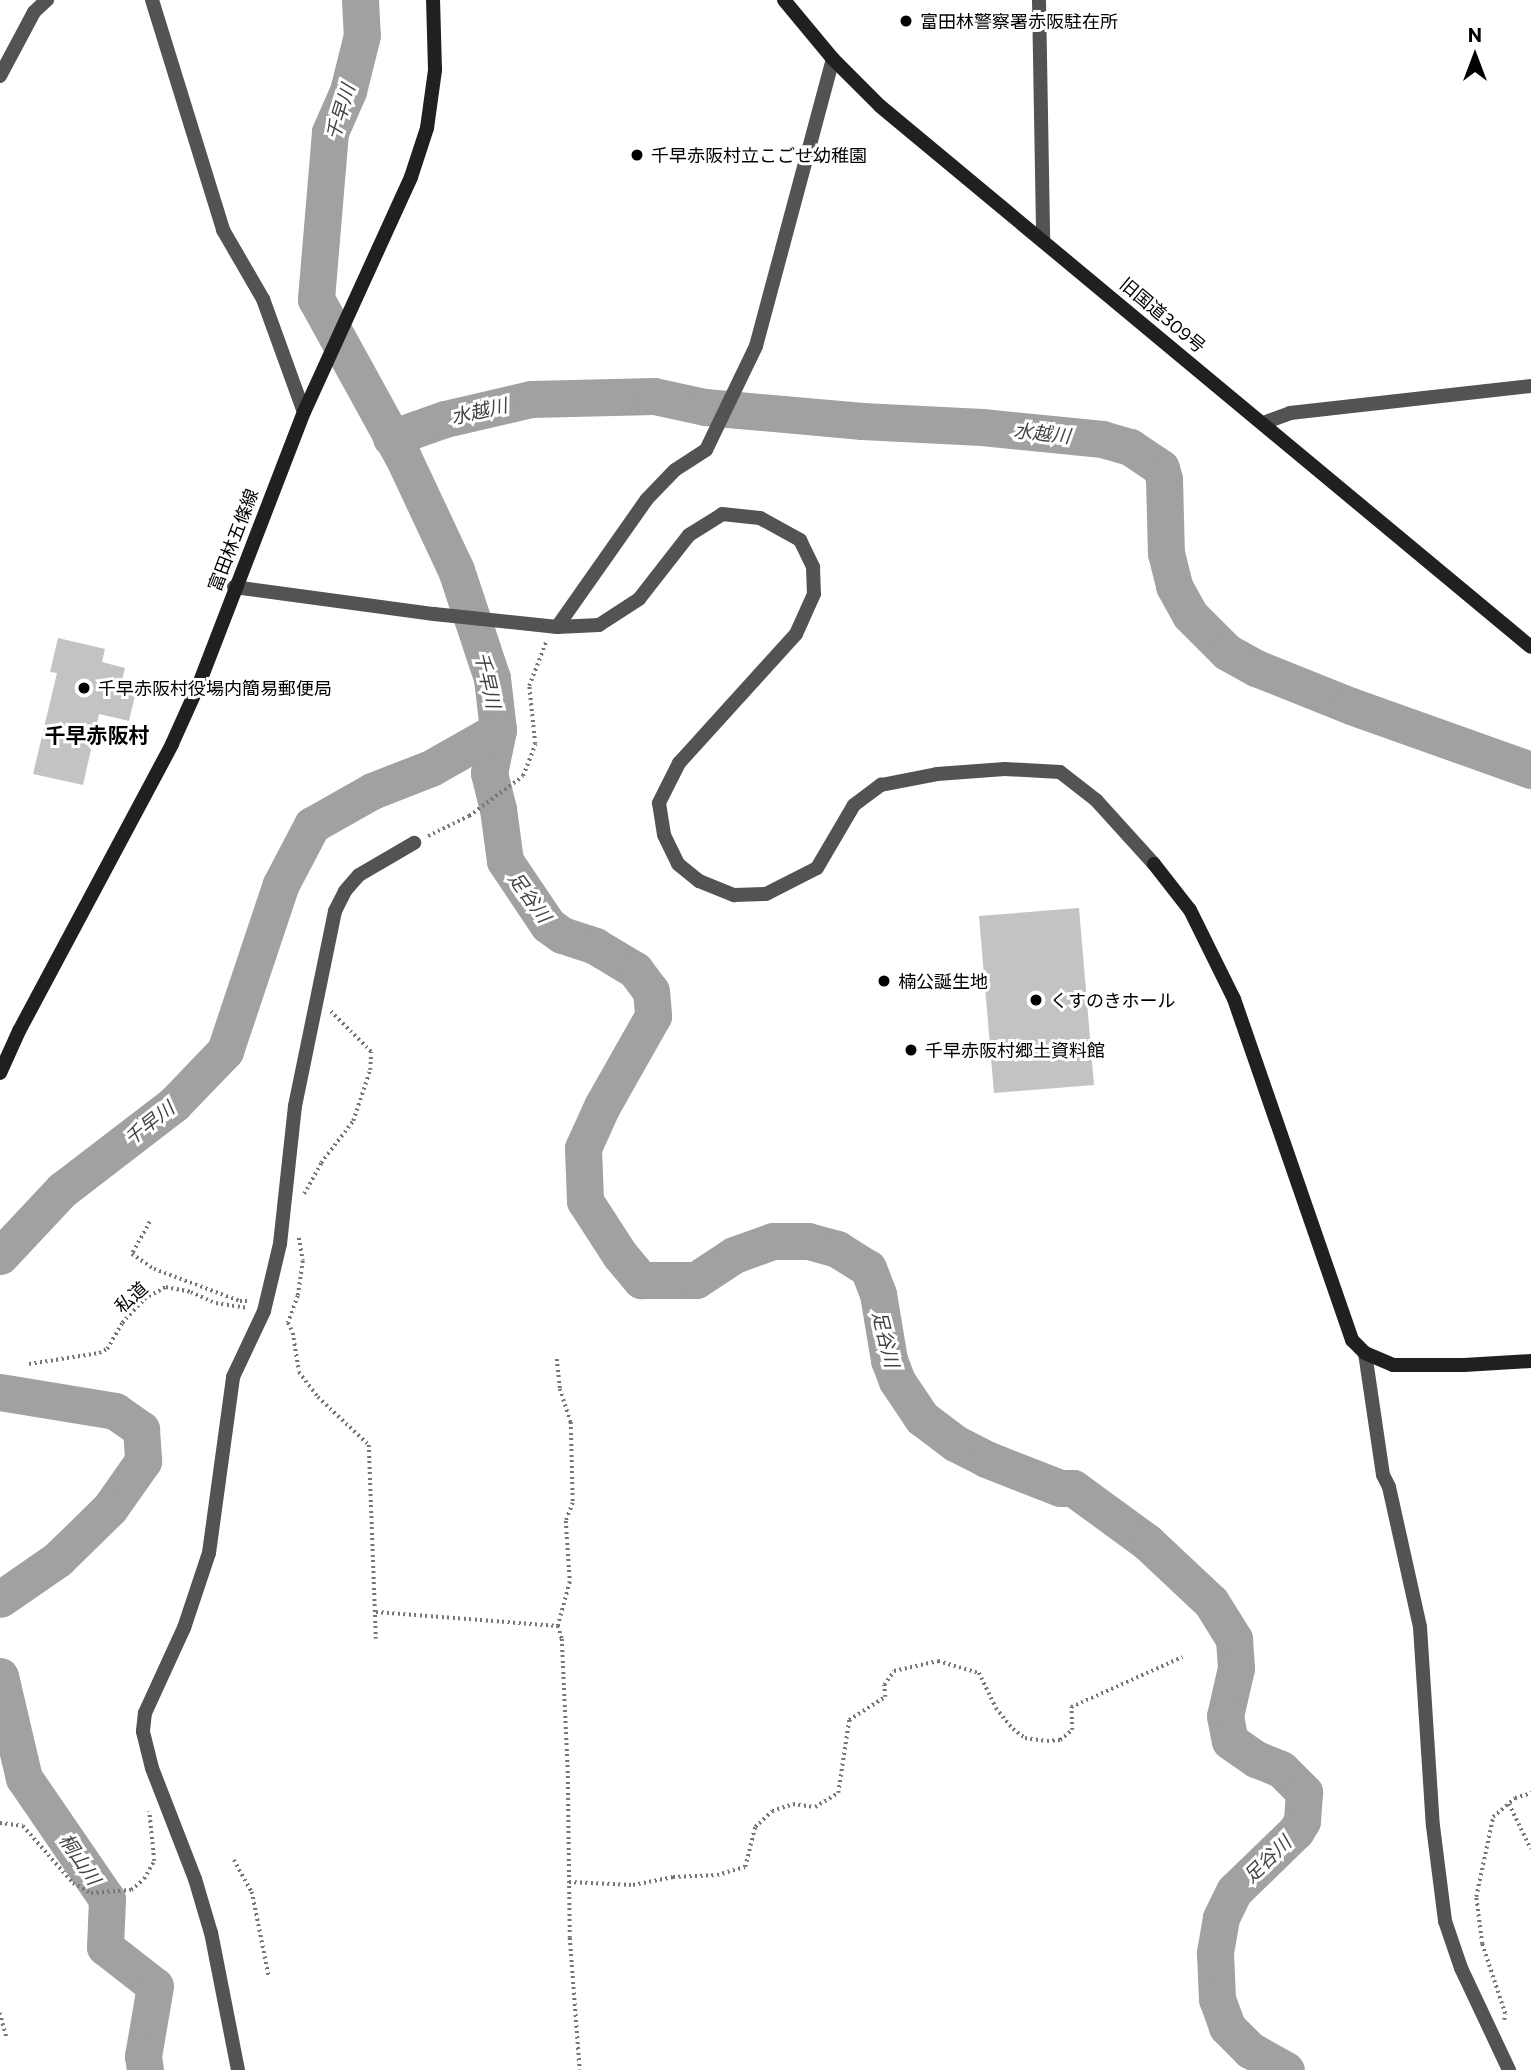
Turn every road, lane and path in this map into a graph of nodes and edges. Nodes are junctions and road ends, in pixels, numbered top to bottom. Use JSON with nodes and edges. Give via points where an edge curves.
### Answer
{"nodes":[{"id":1,"x":47,"y":0,"type":"edge"},
{"id":2,"x":152,"y":0,"type":"edge"},
{"id":3,"x":433,"y":0,"type":"edge"},
{"id":4,"x":784,"y":0,"type":"edge"},
{"id":5,"x":1039,"y":0,"type":"edge"},
{"id":6,"x":833,"y":59,"type":"junction"},
{"id":7,"x":0,"y":76,"type":"edge"},
{"id":8,"x":1043,"y":240,"type":"junction"},
{"id":9,"x":1531,"y":386,"type":"edge"},
{"id":10,"x":304,"y":412,"type":"junction"},
{"id":11,"x":1263,"y":423,"type":"junction"},
{"id":12,"x":234,"y":587,"type":"junction"},
{"id":13,"x":557,"y":626,"type":"junction"},
{"id":14,"x":1531,"y":647,"type":"edge"},
{"id":15,"x":414,"y":843,"type":"joint"},
{"id":16,"x":318,"y":997,"type":"junction"},
{"id":17,"x":0,"y":1073,"type":"edge"},
{"id":18,"x":302,"y":1198,"type":"dead end"},
{"id":19,"x":150,"y":1222,"type":"dead end"},
{"id":20,"x":297,"y":1229,"type":"dead end"},
{"id":21,"x":265,"y":1306,"type":"junction"},
{"id":22,"x":1365,"y":1353,"type":"junction"},
{"id":23,"x":557,"y":1359,"type":"dead end"},
{"id":24,"x":1531,"y":1361,"type":"edge"},
{"id":25,"x":29,"y":1364,"type":"dead end"},
{"id":26,"x":375,"y":1612,"type":"junction"},
{"id":27,"x":558,"y":1626,"type":"junction"},
{"id":28,"x":376,"y":1639,"type":"dead end"},
{"id":29,"x":1182,"y":1657,"type":"dead end"},
{"id":30,"x":1531,"y":1793,"type":"edge"},
{"id":31,"x":1509,"y":1803,"type":"junction"},
{"id":32,"x":149,"y":1809,"type":"dead end"},
{"id":33,"x":0,"y":1823,"type":"edge"},
{"id":34,"x":1531,"y":1849,"type":"edge"},
{"id":35,"x":234,"y":1860,"type":"dead end"},
{"id":36,"x":569,"y":1882,"type":"junction"},
{"id":37,"x":269,"y":1977,"type":"dead end"},
{"id":38,"x":0,"y":2012,"type":"edge"},
{"id":39,"x":7,"y":2039,"type":"dead end"},
{"id":40,"x":1499,"y":2046,"type":"junction"},
{"id":41,"x":238,"y":2070,"type":"edge"},
{"id":42,"x":580,"y":2070,"type":"edge"},
{"id":43,"x":1510,"y":2070,"type":"edge"}],
"edges":[{"from":1,"to":7,"type":"street","via":[[34,12]]},
{"from":2,"to":10,"type":"street","via":[[223,230],[263,299]]},
{"from":3,"to":10,"type":"street","name":"富田林五條線","via":[[435,70],[427,128],[411,177]]},
{"from":4,"to":6,"type":"street","name":"旧国道309号"},
{"from":5,"to":8,"type":"street"},
{"from":6,"to":8,"type":"street","name":"旧国道309号","via":[[880,106]]},
{"from":6,"to":13,"type":"street","via":[[757,346],[706,450],[675,470],[646,499]]},
{"from":8,"to":11,"type":"street","name":"旧国道309号"},
{"from":9,"to":11,"type":"street","via":[[1290,413]]},
{"from":10,"to":12,"type":"street","name":"富田林五條線"},
{"from":11,"to":14,"type":"street","name":"旧国道309号"},
{"from":12,"to":13,"type":"street"},
{"from":12,"to":17,"type":"street","name":"富田林五條線","via":[[172,744]]},
{"from":13,"to":15,"type":"path","via":[[529,686],[535,744],[523,776],[469,816]]},
{"from":13,"to":22,"type":"street","via":[[599,625],[639,599],[689,535],[722,514],[760,518],[800,540],[813,567],[814,594],[796,634],[679,763],[659,803],[664,835],[678,864],[699,881],[734,895],[766,894],[817,868],[854,805],[881,785],[937,774],[1005,769],[1060,772],[1096,800],[1190,910],[1234,999],[1352,1340]]},
{"from":15,"to":16,"type":"street","via":[[359,875],[345,891],[333,922]]},
{"from":16,"to":18,"type":"path","via":[[371,1052],[370,1070],[353,1121]]},
{"from":16,"to":21,"type":"street","via":[[295,1106],[279,1244]]},
{"from":19,"to":21,"type":"path","name":"私道","via":[[132,1254],[154,1269]]},
{"from":20,"to":26,"type":"path","via":[[303,1261],[288,1324],[299,1372],[318,1397],[369,1445]]},
{"from":21,"to":25,"type":"path","name":"私道","via":[[216,1303],[166,1287],[144,1299],[107,1349]]},
{"from":21,"to":41,"type":"street","via":[[233,1377],[209,1553],[184,1628],[145,1713],[143,1731],[211,1933]]},
{"from":22,"to":24,"type":"street","via":[[1393,1365]]},
{"from":22,"to":40,"type":"street","via":[[1383,1475],[1420,1627],[1433,1826],[1445,1921],[1461,1968]]},
{"from":23,"to":27,"type":"path","via":[[560,1389],[571,1422],[573,1503],[566,1521],[570,1582]]},
{"from":26,"to":27,"type":"path"},
{"from":26,"to":28,"type":"path"},
{"from":27,"to":36,"type":"path"},
{"from":29,"to":36,"type":"path","via":[[1071,1707],[1072,1730],[1060,1740],[1047,1741],[1025,1738],[1013,1729],[996,1708],[979,1673],[938,1661],[894,1671],[884,1685],[885,1697],[849,1720],[838,1793],[816,1807],[793,1804],[772,1811],[755,1827],[744,1867],[717,1875],[633,1885]]},
{"from":30,"to":31,"type":"path"},
{"from":31,"to":34,"type":"path"},
{"from":31,"to":40,"type":"path","via":[[1493,1817],[1476,1897],[1482,1944],[1505,2014]]},
{"from":32,"to":33,"type":"path","via":[[154,1861],[131,1890],[91,1893],[73,1884],[23,1826]]},
{"from":35,"to":37,"type":"path","via":[[252,1892]]},
{"from":36,"to":42,"type":"path"},
{"from":38,"to":39,"type":"path"},
{"from":40,"to":43,"type":"street"}]}
